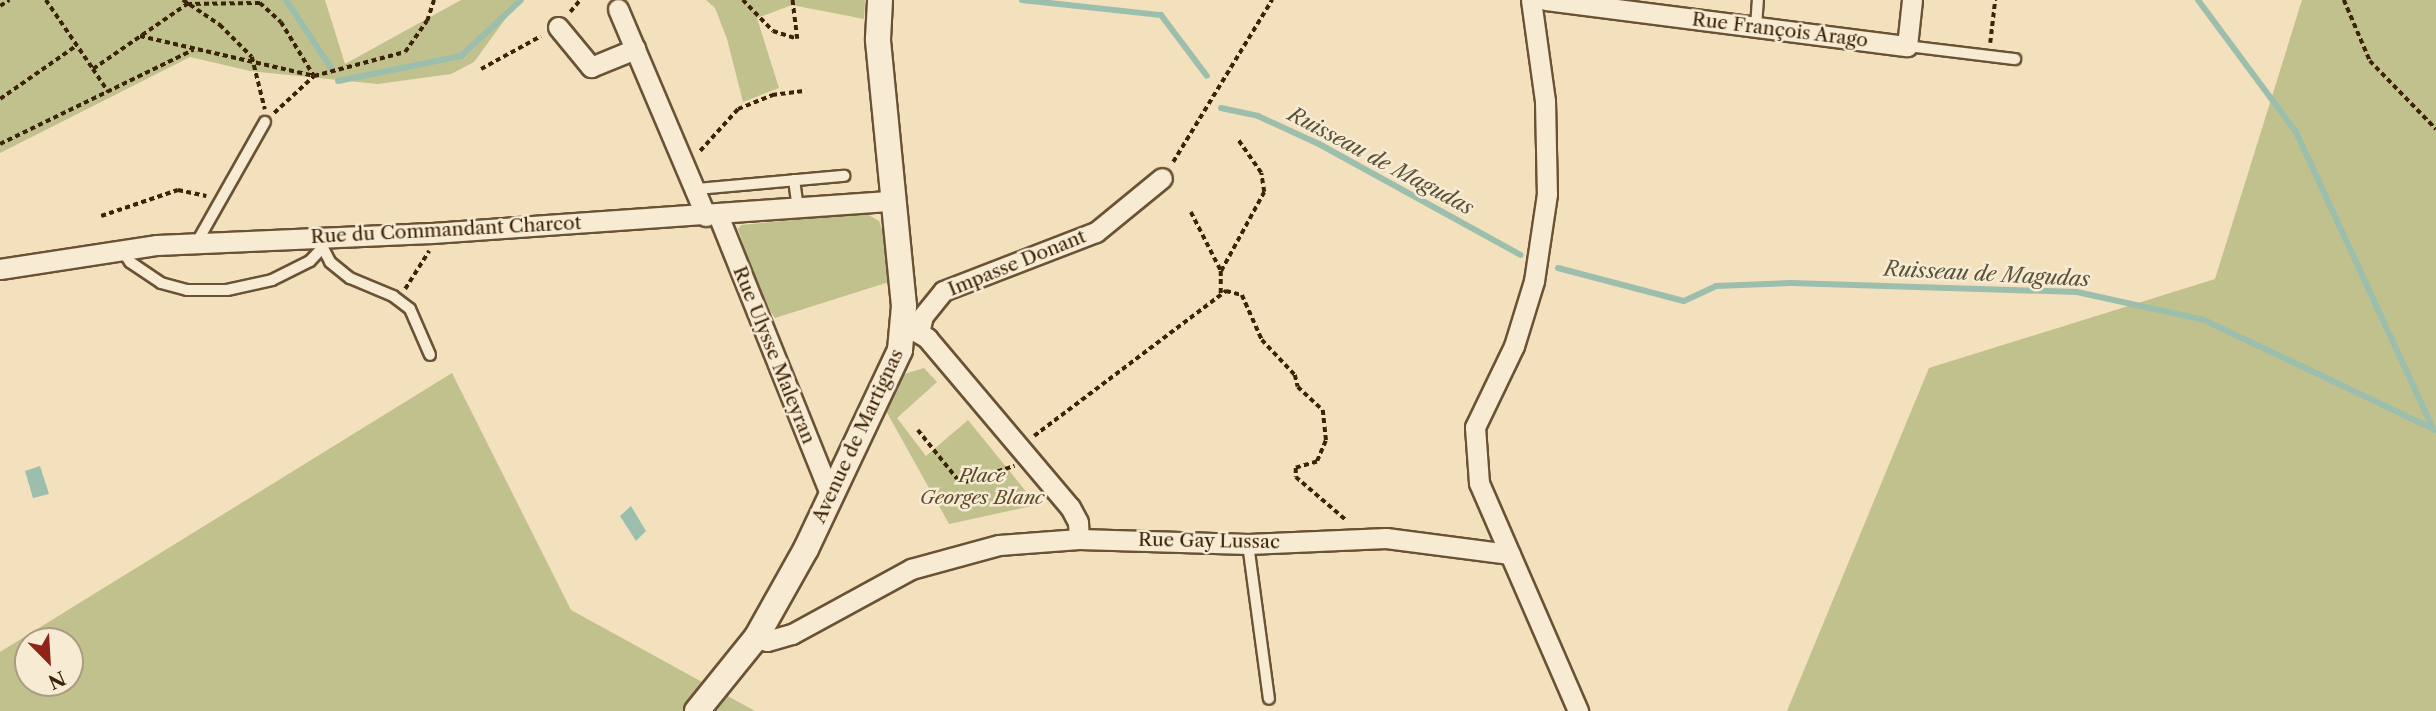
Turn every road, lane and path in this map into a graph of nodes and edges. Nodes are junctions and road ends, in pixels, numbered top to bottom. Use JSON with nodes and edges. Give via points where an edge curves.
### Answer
{"nodes":[{"id":1,"x":9,"y":0,"type":"edge"},
{"id":2,"x":46,"y":0,"type":"edge"},
{"id":3,"x":434,"y":0,"type":"edge"},
{"id":4,"x":580,"y":0,"type":"edge"},
{"id":5,"x":743,"y":0,"type":"edge"},
{"id":6,"x":792,"y":0,"type":"edge"},
{"id":7,"x":880,"y":0,"type":"edge"},
{"id":8,"x":1272,"y":0,"type":"edge"},
{"id":9,"x":1531,"y":0,"type":"edge"},
{"id":10,"x":1546,"y":0,"type":"edge"},
{"id":11,"x":1758,"y":0,"type":"edge"},
{"id":12,"x":1912,"y":0,"type":"edge"},
{"id":13,"x":1994,"y":0,"type":"edge"},
{"id":14,"x":2344,"y":0,"type":"edge"},
{"id":15,"x":185,"y":2,"type":"edge"},
{"id":16,"x":1618,"y":5,"type":"edge"},
{"id":17,"x":0,"y":6,"type":"edge"},
{"id":18,"x":618,"y":9,"type":"dead end"},
{"id":19,"x":558,"y":27,"type":"junction"},
{"id":20,"x":1756,"y":27,"type":"junction"},
{"id":21,"x":140,"y":36,"type":"junction"},
{"id":22,"x":77,"y":45,"type":"junction"},
{"id":23,"x":1907,"y":46,"type":"junction"},
{"id":24,"x":635,"y":49,"type":"junction"},
{"id":25,"x":193,"y":50,"type":"junction"},
{"id":26,"x":1987,"y":55,"type":"junction"},
{"id":27,"x":2015,"y":59,"type":"dead end"},
{"id":28,"x":257,"y":66,"type":"junction"},
{"id":29,"x":93,"y":69,"type":"junction"},
{"id":30,"x":481,"y":69,"type":"dead end"},
{"id":31,"x":314,"y":76,"type":"junction"},
{"id":32,"x":108,"y":91,"type":"junction"},
{"id":33,"x":806,"y":91,"type":"dead end"},
{"id":34,"x":0,"y":99,"type":"edge"},
{"id":35,"x":265,"y":122,"type":"junction"},
{"id":36,"x":2436,"y":129,"type":"edge"},
{"id":37,"x":1238,"y":140,"type":"dead end"},
{"id":38,"x":0,"y":144,"type":"edge"},
{"id":39,"x":687,"y":165,"type":"junction"},
{"id":40,"x":844,"y":176,"type":"dead end"},
{"id":41,"x":1162,"y":178,"type":"joint"},
{"id":42,"x":794,"y":180,"type":"junction"},
{"id":43,"x":697,"y":189,"type":"junction"},
{"id":44,"x":222,"y":199,"type":"junction"},
{"id":45,"x":893,"y":201,"type":"junction"},
{"id":46,"x":799,"y":208,"type":"junction"},
{"id":47,"x":1191,"y":212,"type":"dead end"},
{"id":48,"x":712,"y":215,"type":"junction"},
{"id":49,"x":101,"y":216,"type":"dead end"},
{"id":50,"x":431,"y":233,"type":"junction"},
{"id":51,"x":197,"y":242,"type":"junction"},
{"id":52,"x":321,"y":242,"type":"junction"},
{"id":53,"x":121,"y":249,"type":"junction"},
{"id":54,"x":0,"y":269,"type":"edge"},
{"id":55,"x":1221,"y":271,"type":"junction"},
{"id":56,"x":1221,"y":294,"type":"junction"},
{"id":57,"x":398,"y":299,"type":"junction"},
{"id":58,"x":911,"y":330,"type":"junction"},
{"id":59,"x":430,"y":355,"type":"dead end"},
{"id":60,"x":918,"y":430,"type":"dead end"},
{"id":61,"x":1023,"y":452,"type":"junction"},
{"id":62,"x":831,"y":496,"type":"junction"},
{"id":63,"x":1079,"y":539,"type":"junction"},
{"id":64,"x":1362,"y":539,"type":"junction"},
{"id":65,"x":1248,"y":544,"type":"junction"},
{"id":66,"x":1510,"y":554,"type":"junction"},
{"id":67,"x":756,"y":639,"type":"junction"},
{"id":68,"x":1269,"y":699,"type":"dead end"},
{"id":69,"x":697,"y":711,"type":"edge"},
{"id":70,"x":1578,"y":711,"type":"edge"}],
"edges":[{"from":1,"to":17,"type":"path"},
{"from":2,"to":22,"type":"path"},
{"from":3,"to":31,"type":"path","via":[[427,21],[405,52]]},
{"from":4,"to":19,"type":"path"},
{"from":5,"to":6,"type":"path","via":[[774,31],[797,39]]},
{"from":7,"to":45,"type":"street","name":"Avenue de Martignas","via":[[878,39]]},
{"from":8,"to":41,"type":"path","via":[[1200,124]]},
{"from":9,"to":66,"type":"street","via":[[1545,101],[1548,194],[1534,281],[1514,346],[1475,427],[1479,483]]},
{"from":10,"to":16,"type":"street","name":"Rue François Arago"},
{"from":11,"to":20,"type":"lane"},
{"from":12,"to":23,"type":"street"},
{"from":13,"to":26,"type":"path"},
{"from":14,"to":36,"type":"path","via":[[2370,61]]},
{"from":15,"to":21,"type":"path"},
{"from":15,"to":28,"type":"path","via":[[241,43]]},
{"from":15,"to":31,"type":"path","via":[[260,3],[281,22]]},
{"from":16,"to":20,"type":"street","name":"Rue François Arago"},
{"from":18,"to":24,"type":"street","name":"Rue Ulysse Maleyran"},
{"from":19,"to":24,"type":"street","via":[[591,67]]},
{"from":19,"to":30,"type":"path"},
{"from":20,"to":23,"type":"street","name":"Rue François Arago"},
{"from":21,"to":25,"type":"path"},
{"from":21,"to":29,"type":"path"},
{"from":22,"to":29,"type":"path"},
{"from":22,"to":34,"type":"path"},
{"from":23,"to":26,"type":"lane","name":"Rue François Arago"},
{"from":24,"to":39,"type":"street","name":"Rue Ulysse Maleyran"},
{"from":25,"to":28,"type":"path"},
{"from":25,"to":32,"type":"path"},
{"from":26,"to":27,"type":"lane","name":"Rue François Arago"},
{"from":28,"to":31,"type":"path"},
{"from":28,"to":35,"type":"path"},
{"from":29,"to":32,"type":"path"},
{"from":31,"to":35,"type":"path"},
{"from":32,"to":38,"type":"path"},
{"from":33,"to":39,"type":"path","via":[[772,95],[738,109]]},
{"from":35,"to":44,"type":"lane"},
{"from":37,"to":55,"type":"path","via":[[1261,173],[1264,192]]},
{"from":39,"to":43,"type":"street","name":"Rue Ulysse Maleyran"},
{"from":40,"to":42,"type":"lane"},
{"from":41,"to":58,"type":"street","name":"Impasse Donant","via":[[1096,232],[943,291]]},
{"from":42,"to":43,"type":"lane"},
{"from":42,"to":46,"type":"lane"},
{"from":43,"to":48,"type":"street","name":"Rue Ulysse Maleyran"},
{"from":44,"to":49,"type":"path","via":[[178,190]]},
{"from":44,"to":51,"type":"lane"},
{"from":45,"to":46,"type":"street","name":"Rue du Commandant Charcot"},
{"from":45,"to":58,"type":"street","name":"Avenue de Martignas"},
{"from":46,"to":48,"type":"street","name":"Rue du Commandant Charcot"},
{"from":47,"to":55,"type":"path"},
{"from":48,"to":50,"type":"street","name":"Rue du Commandant Charcot"},
{"from":48,"to":62,"type":"street","name":"Rue Ulysse Maleyran"},
{"from":50,"to":52,"type":"street","name":"Rue du Commandant Charcot"},
{"from":50,"to":57,"type":"path","via":[[432,247]]},
{"from":51,"to":52,"type":"street","name":"Rue du Commandant Charcot"},
{"from":51,"to":53,"type":"street","name":"Rue du Commandant Charcot"},
{"from":52,"to":53,"type":"lane","via":[[310,261],[272,280],[227,290],[187,290],[161,283],[130,262]]},
{"from":52,"to":57,"type":"lane","via":[[330,262],[350,278]]},
{"from":53,"to":54,"type":"street","name":"Rue du Commandant Charcot"},
{"from":55,"to":56,"type":"path"},
{"from":56,"to":61,"type":"path"},
{"from":56,"to":64,"type":"path","via":[[1242,295],[1262,340],[1295,375],[1298,387],[1323,410],[1326,441],[1317,463],[1296,468],[1296,477]]},
{"from":57,"to":59,"type":"lane","via":[[410,309]]},
{"from":58,"to":61,"type":"street"},
{"from":58,"to":62,"type":"street","name":"Avenue de Martignas"},
{"from":60,"to":61,"type":"path","via":[[958,480],[965,482],[994,470],[1007,471]]},
{"from":61,"to":63,"type":"street","via":[[1070,507],[1079,522]]},
{"from":62,"to":67,"type":"street","name":"Avenue de Martignas"},
{"from":63,"to":65,"type":"street","name":"Rue Gay Lussac"},
{"from":63,"to":67,"type":"street","name":"Rue Gay Lussac","via":[[999,545],[944,559],[879,584],[792,634]]},
{"from":64,"to":65,"type":"street","name":"Rue Gay Lussac"},
{"from":64,"to":66,"type":"street","name":"Rue Gay Lussac"},
{"from":65,"to":68,"type":"lane"},
{"from":66,"to":70,"type":"street"},
{"from":67,"to":69,"type":"street","name":"Avenue de Martignas"}]}
